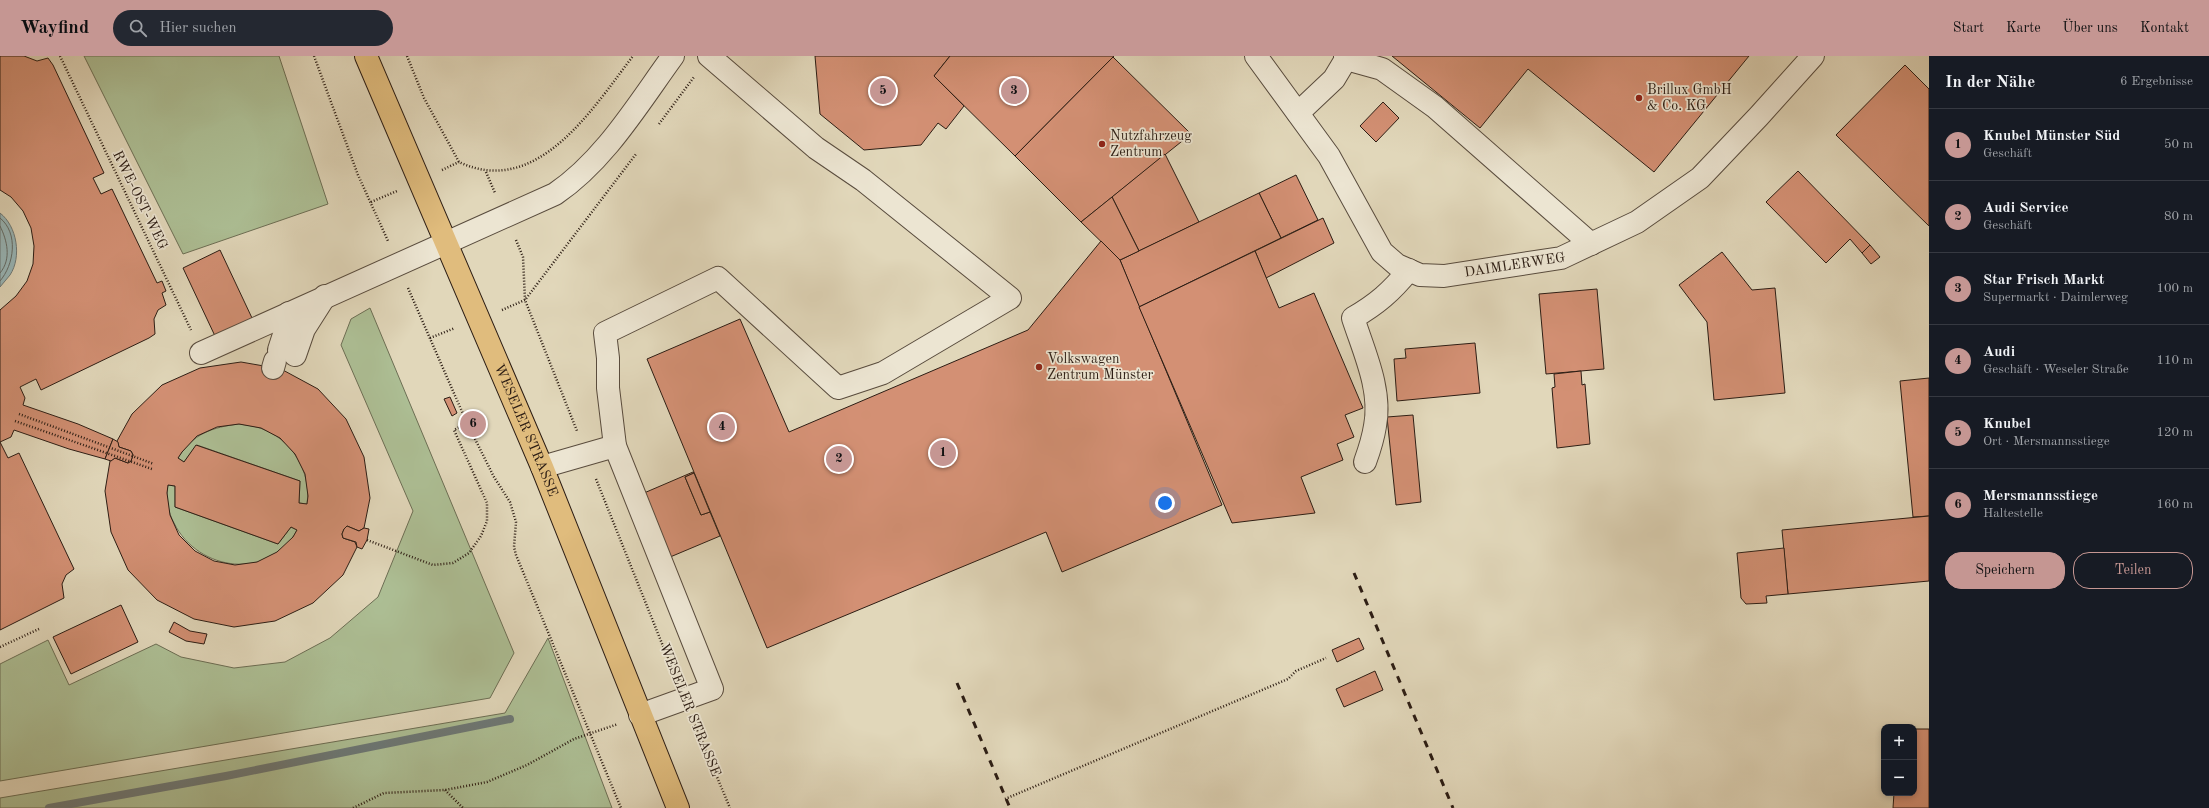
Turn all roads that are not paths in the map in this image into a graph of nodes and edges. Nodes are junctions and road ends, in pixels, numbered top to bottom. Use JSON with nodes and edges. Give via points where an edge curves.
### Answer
{"nodes":[{"id":1,"x":366,"y":56,"type":"edge"},
{"id":2,"x":674,"y":56,"type":"edge"},
{"id":3,"x":710,"y":56,"type":"edge"},
{"id":4,"x":1256,"y":56,"type":"edge"},
{"id":5,"x":1813,"y":56,"type":"edge"},
{"id":6,"x":1345,"y":57,"type":"edge"},
{"id":7,"x":1298,"y":113,"type":"junction"},
{"id":8,"x":444,"y":242,"type":"junction"},
{"id":9,"x":1591,"y":244,"type":"junction"},
{"id":10,"x":1409,"y":270,"type":"junction"},
{"id":11,"x":326,"y":296,"type":"junction"},
{"id":12,"x":289,"y":313,"type":"junction"},
{"id":13,"x":202,"y":353,"type":"road end"},
{"id":14,"x":615,"y":446,"type":"junction"},
{"id":15,"x":1365,"y":462,"type":"dead end"},
{"id":16,"x":542,"y":467,"type":"junction"},
{"id":17,"x":640,"y":715,"type":"junction"},
{"id":18,"x":678,"y":808,"type":"edge"}],
"edges":[{"from":1,"to":8,"type":"main road","name":"WESELER STRASSE"},
{"from":2,"to":8,"type":"street","via":[[602,151],[571,183],[555,194]]},
{"from":3,"to":14,"type":"street","via":[[816,148],[863,180],[1010,298],[883,373],[838,388],[718,278],[606,333],[608,388]]},
{"from":4,"to":7,"type":"street","name":"DAIMLERWEG"},
{"from":5,"to":9,"type":"street","name":"DAIMLERWEG","via":[[1700,178],[1637,222]]},
{"from":6,"to":7,"type":"street","via":[[1334,79]]},
{"from":6,"to":9,"type":"street","via":[[1382,69],[1435,107]]},
{"from":7,"to":10,"type":"street","name":"DAIMLERWEG","via":[[1329,156],[1382,252],[1397,265]]},
{"from":8,"to":11,"type":"street"},
{"from":8,"to":16,"type":"main road","name":"WESELER STRASSE"},
{"from":9,"to":10,"type":"street","name":"DAIMLERWEG","via":[[1561,258],[1496,270],[1444,276],[1420,275]]},
{"from":10,"to":15,"type":"street","via":[[1392,291],[1377,304],[1353,318],[1372,374],[1376,402],[1375,426]]},
{"from":11,"to":12,"type":"street"},
{"from":11,"to":12,"type":"street","via":[[283,362]]},
{"from":12,"to":13,"type":"street"},
{"from":14,"to":16,"type":"street"},
{"from":14,"to":17,"type":"street","via":[[712,689]]},
{"from":16,"to":17,"type":"main road","name":"WESELER STRASSE"},
{"from":17,"to":18,"type":"main road","name":"WESELER STRASSE"}]}
